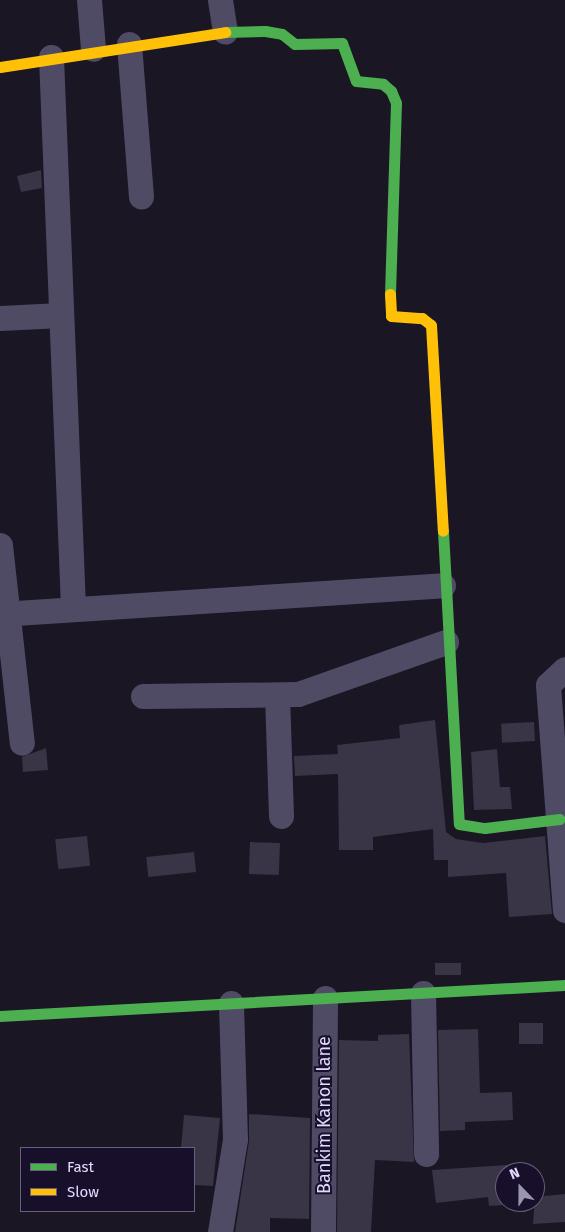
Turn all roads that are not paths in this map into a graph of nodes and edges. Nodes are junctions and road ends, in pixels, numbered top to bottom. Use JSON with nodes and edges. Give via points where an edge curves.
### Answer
{"nodes":[{"id":1,"x":89,"y":0,"type":"edge"},
{"id":2,"x":220,"y":0,"type":"edge"},
{"id":3,"x":225,"y":32,"type":"junction"},
{"id":4,"x":129,"y":44,"type":"junction"},
{"id":5,"x":93,"y":49,"type":"junction"},
{"id":6,"x":52,"y":57,"type":"junction"},
{"id":7,"x":0,"y":67,"type":"edge"},
{"id":8,"x":141,"y":197,"type":"dead end"},
{"id":9,"x":61,"y":315,"type":"junction"},
{"id":10,"x":0,"y":318,"type":"edge"},
{"id":11,"x":0,"y":545,"type":"edge"},
{"id":12,"x":443,"y":585,"type":"junction"},
{"id":13,"x":72,"y":606,"type":"junction"},
{"id":14,"x":4,"y":613,"type":"edge"},
{"id":15,"x":446,"y":642,"type":"junction"},
{"id":16,"x":565,"y":669,"type":"edge"},
{"id":17,"x":277,"y":695,"type":"junction"},
{"id":18,"x":143,"y":696,"type":"dead end"},
{"id":19,"x":22,"y":743,"type":"dead end"},
{"id":20,"x":281,"y":816,"type":"dead end"},
{"id":21,"x":559,"y":819,"type":"junction"},
{"id":22,"x":565,"y":910,"type":"edge"},
{"id":23,"x":565,"y":985,"type":"edge"},
{"id":24,"x":423,"y":993,"type":"junction"},
{"id":25,"x":325,"y":998,"type":"junction"},
{"id":26,"x":231,"y":1003,"type":"junction"},
{"id":27,"x":0,"y":1016,"type":"edge"},
{"id":28,"x":426,"y":1154,"type":"dead end"},
{"id":29,"x":220,"y":1232,"type":"edge"},
{"id":30,"x":323,"y":1232,"type":"edge"}],
"edges":[{"from":1,"to":5,"type":"street"},
{"from":2,"to":3,"type":"street"},
{"from":3,"to":4,"type":"street"},
{"from":3,"to":12,"type":"street","via":[[282,34],[296,44],[342,43],[356,81],[383,84],[396,103],[390,307],[392,316],[422,318],[431,325]]},
{"from":4,"to":5,"type":"street"},
{"from":4,"to":8,"type":"street"},
{"from":5,"to":6,"type":"street"},
{"from":6,"to":7,"type":"street"},
{"from":6,"to":9,"type":"street"},
{"from":9,"to":10,"type":"street"},
{"from":9,"to":13,"type":"street"},
{"from":11,"to":14,"type":"street"},
{"from":12,"to":13,"type":"street"},
{"from":12,"to":15,"type":"street"},
{"from":13,"to":14,"type":"street"},
{"from":14,"to":19,"type":"street"},
{"from":15,"to":17,"type":"street","via":[[298,694]]},
{"from":15,"to":21,"type":"street","via":[[458,824],[485,828]]},
{"from":16,"to":21,"type":"street","via":[[548,685]]},
{"from":17,"to":18,"type":"street"},
{"from":17,"to":20,"type":"street"},
{"from":21,"to":22,"type":"street"},
{"from":23,"to":24,"type":"street"},
{"from":24,"to":25,"type":"street"},
{"from":24,"to":28,"type":"street"},
{"from":25,"to":26,"type":"street"},
{"from":25,"to":30,"type":"street","name":"Bankim Kanon lane"},
{"from":26,"to":27,"type":"street"},
{"from":26,"to":29,"type":"street","via":[[236,1139]]}]}
